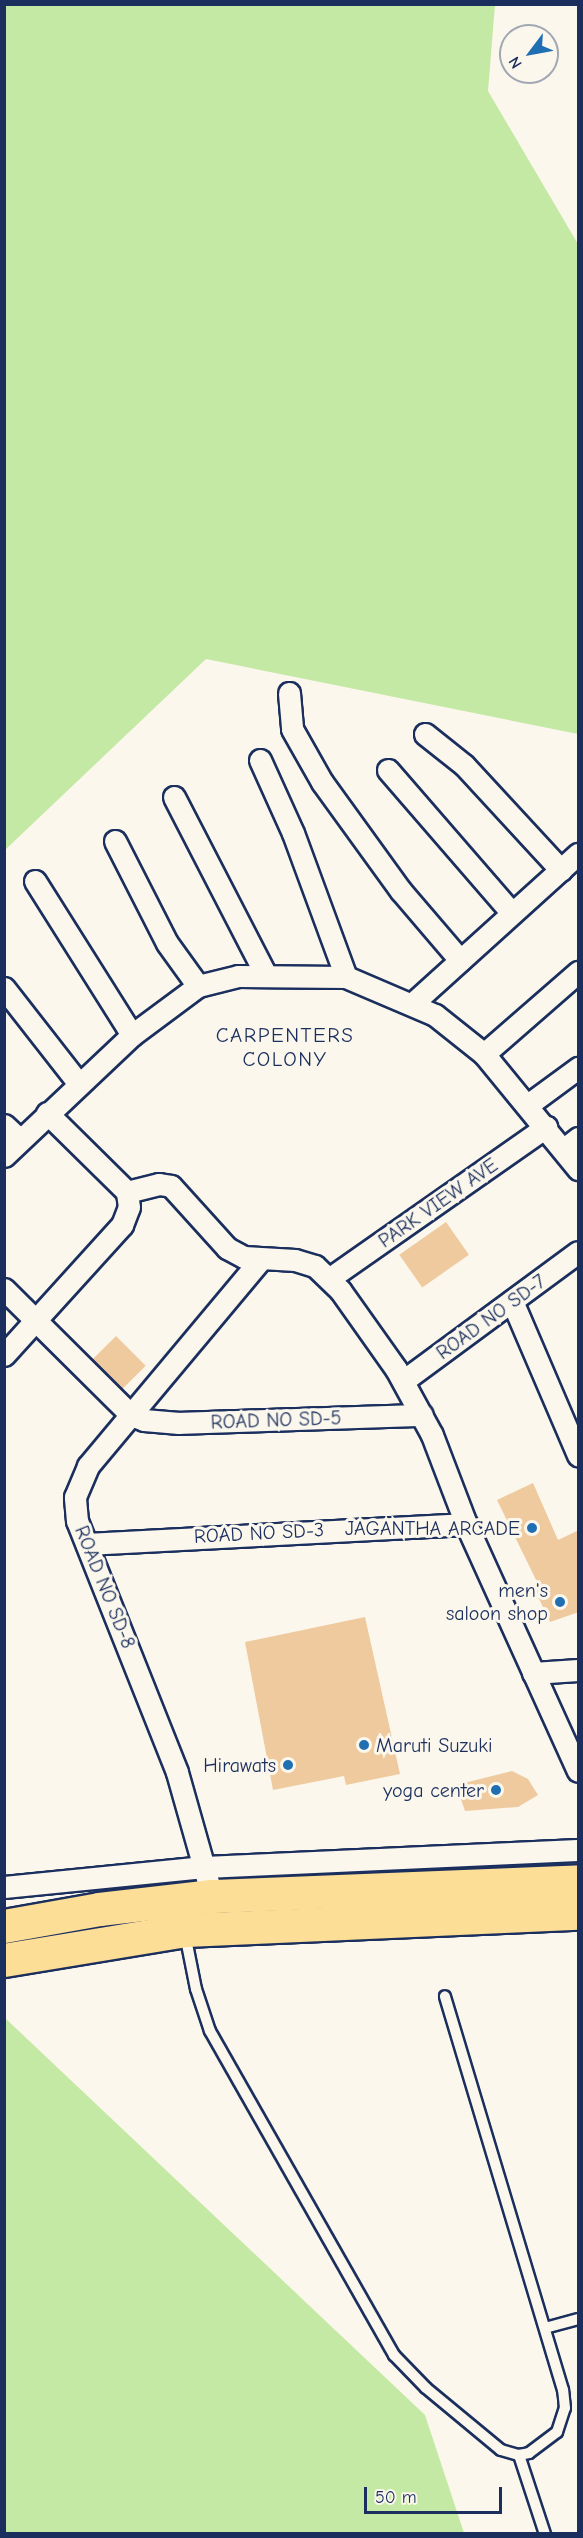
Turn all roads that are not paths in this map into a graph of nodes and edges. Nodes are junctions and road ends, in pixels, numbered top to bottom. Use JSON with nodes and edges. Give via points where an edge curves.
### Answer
{"nodes":[{"id":1,"x":289,"y":693,"type":"dead end"},
{"id":2,"x":425,"y":734,"type":"dead end"},
{"id":3,"x":260,"y":760,"type":"dead end"},
{"id":4,"x":388,"y":770,"type":"dead end"},
{"id":5,"x":174,"y":797,"type":"dead end"},
{"id":6,"x":115,"y":841,"type":"dead end"},
{"id":7,"x":579,"y":854,"type":"edge"},
{"id":8,"x":561,"y":870,"type":"junction"},
{"id":9,"x":35,"y":880,"type":"dead end"},
{"id":10,"x":512,"y":914,"type":"junction"},
{"id":11,"x":460,"y":960,"type":"junction"},
{"id":12,"x":579,"y":972,"type":"edge"},
{"id":13,"x":266,"y":975,"type":"junction"},
{"id":14,"x":346,"y":977,"type":"junction"},
{"id":15,"x":198,"y":986,"type":"junction"},
{"id":16,"x":4,"y":988,"type":"edge"},
{"id":17,"x":412,"y":1004,"type":"junction"},
{"id":18,"x":132,"y":1035,"type":"junction"},
{"id":19,"x":484,"y":1054,"type":"junction"},
{"id":20,"x":579,"y":1068,"type":"edge"},
{"id":21,"x":79,"y":1084,"type":"junction"},
{"id":22,"x":529,"y":1104,"type":"junction"},
{"id":23,"x":47,"y":1113,"type":"junction"},
{"id":24,"x":4,"y":1125,"type":"edge"},
{"id":25,"x":546,"y":1127,"type":"junction"},
{"id":26,"x":20,"y":1140,"type":"junction"},
{"id":27,"x":571,"y":1144,"type":"edge"},
{"id":28,"x":4,"y":1156,"type":"edge"},
{"id":29,"x":579,"y":1169,"type":"edge"},
{"id":30,"x":127,"y":1192,"type":"junction"},
{"id":31,"x":579,"y":1252,"type":"edge"},
{"id":32,"x":261,"y":1260,"type":"junction"},
{"id":33,"x":330,"y":1278,"type":"junction"},
{"id":34,"x":4,"y":1289,"type":"edge"},
{"id":35,"x":512,"y":1301,"type":"junction"},
{"id":36,"x":35,"y":1320,"type":"junction"},
{"id":37,"x":4,"y":1355,"type":"edge"},
{"id":38,"x":403,"y":1381,"type":"junction"},
{"id":39,"x":131,"y":1415,"type":"junction"},
{"id":40,"x":422,"y":1415,"type":"junction"},
{"id":41,"x":579,"y":1455,"type":"edge"},
{"id":42,"x":466,"y":1524,"type":"junction"},
{"id":43,"x":87,"y":1544,"type":"junction"},
{"id":44,"x":579,"y":1670,"type":"edge"},
{"id":45,"x":533,"y":1673,"type":"junction"},
{"id":46,"x":579,"y":1771,"type":"edge"},
{"id":47,"x":579,"y":1850,"type":"edge"},
{"id":48,"x":579,"y":1881,"type":"edge"},
{"id":49,"x":208,"y":1882,"type":"junction"},
{"id":50,"x":4,"y":1887,"type":"edge"},
{"id":51,"x":579,"y":1913,"type":"edge"},
{"id":52,"x":4,"y":1926,"type":"edge"},
{"id":53,"x":185,"y":1930,"type":"junction"},
{"id":54,"x":4,"y":1960,"type":"edge"},
{"id":55,"x":445,"y":1996,"type":"dead end"},
{"id":56,"x":579,"y":2319,"type":"edge"},
{"id":57,"x":545,"y":2328,"type":"junction"},
{"id":58,"x":519,"y":2455,"type":"junction"},
{"id":59,"x":545,"y":2534,"type":"edge"}],
"edges":[{"from":1,"to":11,"type":"street","via":[[292,729],[322,782],[401,891]]},
{"from":2,"to":8,"type":"street","via":[[464,765]]},
{"from":3,"to":14,"type":"street","via":[[293,833]]},
{"from":4,"to":10,"type":"street"},
{"from":5,"to":13,"type":"street"},
{"from":6,"to":15,"type":"street","via":[[167,943]]},
{"from":7,"to":8,"type":"street"},
{"from":8,"to":10,"type":"street"},
{"from":9,"to":18,"type":"street"},
{"from":10,"to":11,"type":"street"},
{"from":11,"to":17,"type":"street"},
{"from":12,"to":19,"type":"street"},
{"from":13,"to":14,"type":"street"},
{"from":13,"to":15,"type":"street","via":[[238,976]]},
{"from":14,"to":17,"type":"street"},
{"from":15,"to":18,"type":"street"},
{"from":16,"to":21,"type":"street"},
{"from":17,"to":19,"type":"street","via":[[435,1015]]},
{"from":18,"to":21,"type":"street"},
{"from":19,"to":22,"type":"street"},
{"from":20,"to":22,"type":"street"},
{"from":21,"to":23,"type":"street"},
{"from":22,"to":25,"type":"street"},
{"from":23,"to":26,"type":"street"},
{"from":23,"to":30,"type":"street"},
{"from":24,"to":26,"type":"street"},
{"from":25,"to":27,"type":"street"},
{"from":25,"to":33,"type":"street","name":"PARK VIEW AVE"},
{"from":26,"to":28,"type":"street"},
{"from":27,"to":29,"type":"street"},
{"from":30,"to":32,"type":"street","via":[[159,1184],[171,1186],[227,1248]]},
{"from":30,"to":36,"type":"street","via":[[129,1207],[122,1226]]},
{"from":31,"to":35,"type":"street","name":"ROAD NO SD-7"},
{"from":32,"to":33,"type":"street","via":[[295,1260],[315,1266]]},
{"from":32,"to":39,"type":"street","name":"ROAD NO SD-8"},
{"from":33,"to":38,"type":"street"},
{"from":34,"to":36,"type":"street"},
{"from":35,"to":38,"type":"street","name":"ROAD NO SD-7"},
{"from":35,"to":41,"type":"street"},
{"from":36,"to":37,"type":"street"},
{"from":36,"to":39,"type":"street"},
{"from":38,"to":40,"type":"street"},
{"from":39,"to":40,"type":"street","name":"ROAD NO SD-5","via":[[179,1423]]},
{"from":39,"to":43,"type":"street","name":"ROAD NO SD-8","via":[[79,1482],[75,1510]]},
{"from":40,"to":42,"type":"street"},
{"from":42,"to":43,"type":"street","name":"ROAD NO SD-3"},
{"from":42,"to":45,"type":"street"},
{"from":43,"to":49,"type":"street","name":"ROAD NO SD-8","via":[[177,1772]]},
{"from":44,"to":45,"type":"street"},
{"from":45,"to":46,"type":"street"},
{"from":47,"to":49,"type":"street"},
{"from":48,"to":49,"type":"main road"},
{"from":49,"to":50,"type":"street"},
{"from":49,"to":52,"type":"main road","via":[[99,1909]]},
{"from":51,"to":53,"type":"main road"},
{"from":53,"to":54,"type":"main road"},
{"from":53,"to":58,"type":"lane","via":[[196,1989],[210,2031],[394,2355],[426,2388],[501,2450]]},
{"from":55,"to":57,"type":"lane"},
{"from":56,"to":57,"type":"lane"},
{"from":57,"to":58,"type":"lane","via":[[563,2390],[563,2421],[557,2432],[529,2453]]},
{"from":58,"to":59,"type":"lane"}]}
